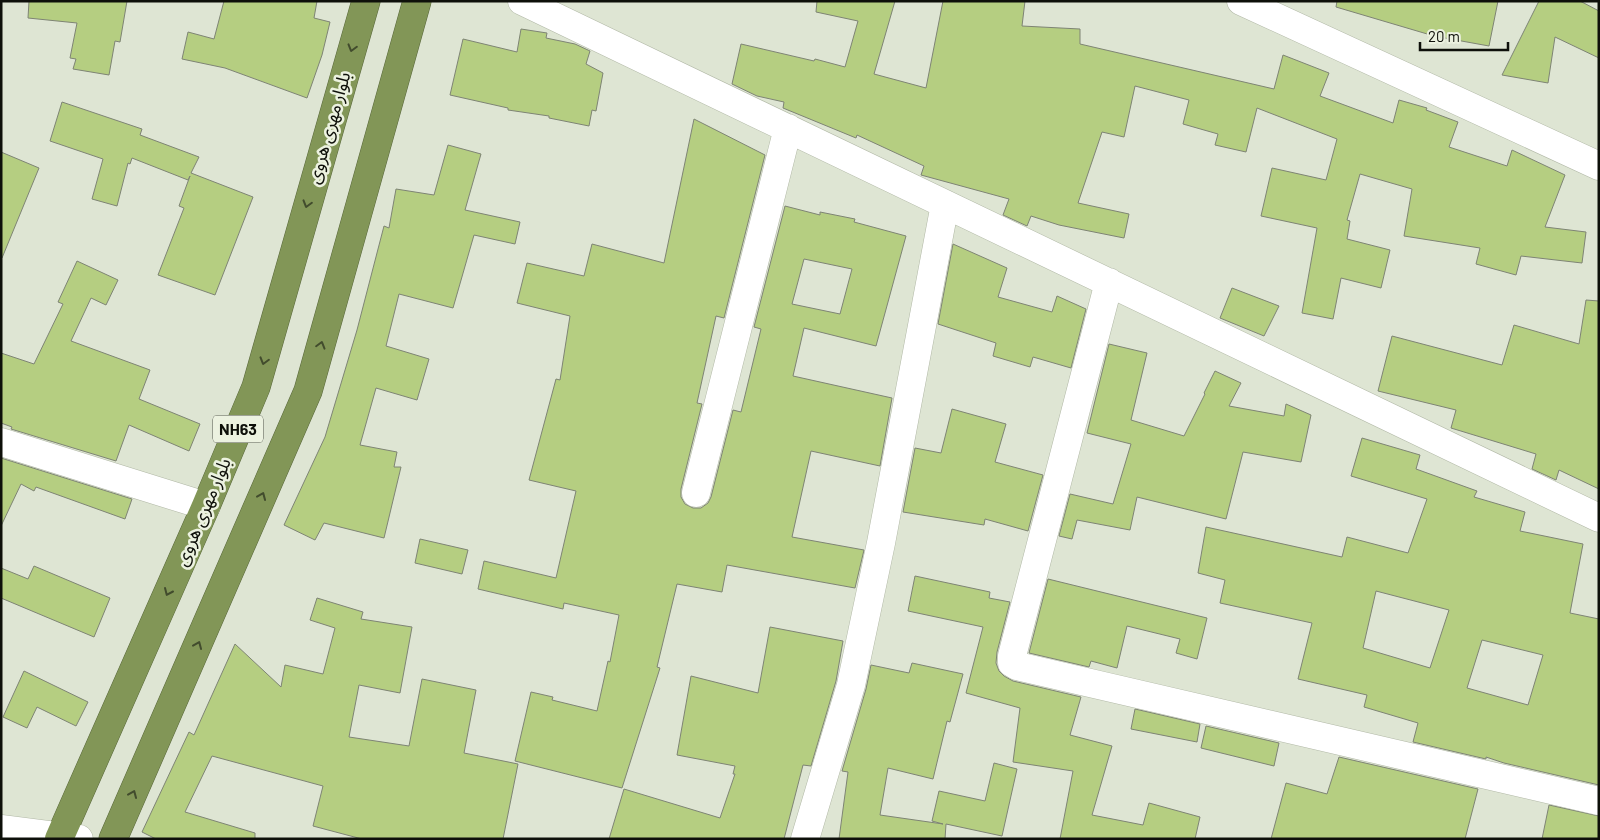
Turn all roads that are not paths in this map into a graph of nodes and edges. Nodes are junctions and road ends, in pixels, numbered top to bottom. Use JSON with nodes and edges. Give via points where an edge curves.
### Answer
{"nodes":[{"id":1,"x":366,"y":1,"type":"edge"},
{"id":2,"x":417,"y":1,"type":"edge"},
{"id":3,"x":522,"y":1,"type":"edge"},
{"id":4,"x":1241,"y":1,"type":"edge"},
{"id":5,"x":788,"y":128,"type":"junction"},
{"id":6,"x":1599,"y":166,"type":"edge"},
{"id":7,"x":945,"y":204,"type":"junction"},
{"id":8,"x":1109,"y":282,"type":"junction"},
{"id":9,"x":1,"y":442,"type":"edge"},
{"id":10,"x":696,"y":493,"type":"dead end"},
{"id":11,"x":206,"y":506,"type":"junction"},
{"id":12,"x":1599,"y":518,"type":"edge"},
{"id":13,"x":1599,"y":801,"type":"edge"},
{"id":14,"x":1,"y":829,"type":"edge"},
{"id":15,"x":66,"y":838,"type":"edge"},
{"id":16,"x":114,"y":839,"type":"edge"},
{"id":17,"x":805,"y":839,"type":"edge"}],
"edges":[{"from":1,"to":11,"type":"highway","name":"بلوار مهری هروی","number":"NH63","one_way":true,"via":[[256,387]]},
{"from":16,"to":2,"type":"highway","number":"NH63","one_way":true,"via":[[308,391]]},
{"from":3,"to":5,"type":"street"},
{"from":4,"to":6,"type":"street"},
{"from":5,"to":7,"type":"street"},
{"from":5,"to":10,"type":"street"},
{"from":7,"to":8,"type":"street"},
{"from":7,"to":17,"type":"street","via":[[851,685]]},
{"from":8,"to":12,"type":"street"},
{"from":8,"to":13,"type":"street","via":[[1012,663]]},
{"from":9,"to":11,"type":"street"},
{"from":11,"to":15,"type":"highway","name":"بلوار مهری هروی","number":"NH63","one_way":true},
{"from":14,"to":15,"type":"street"}]}
